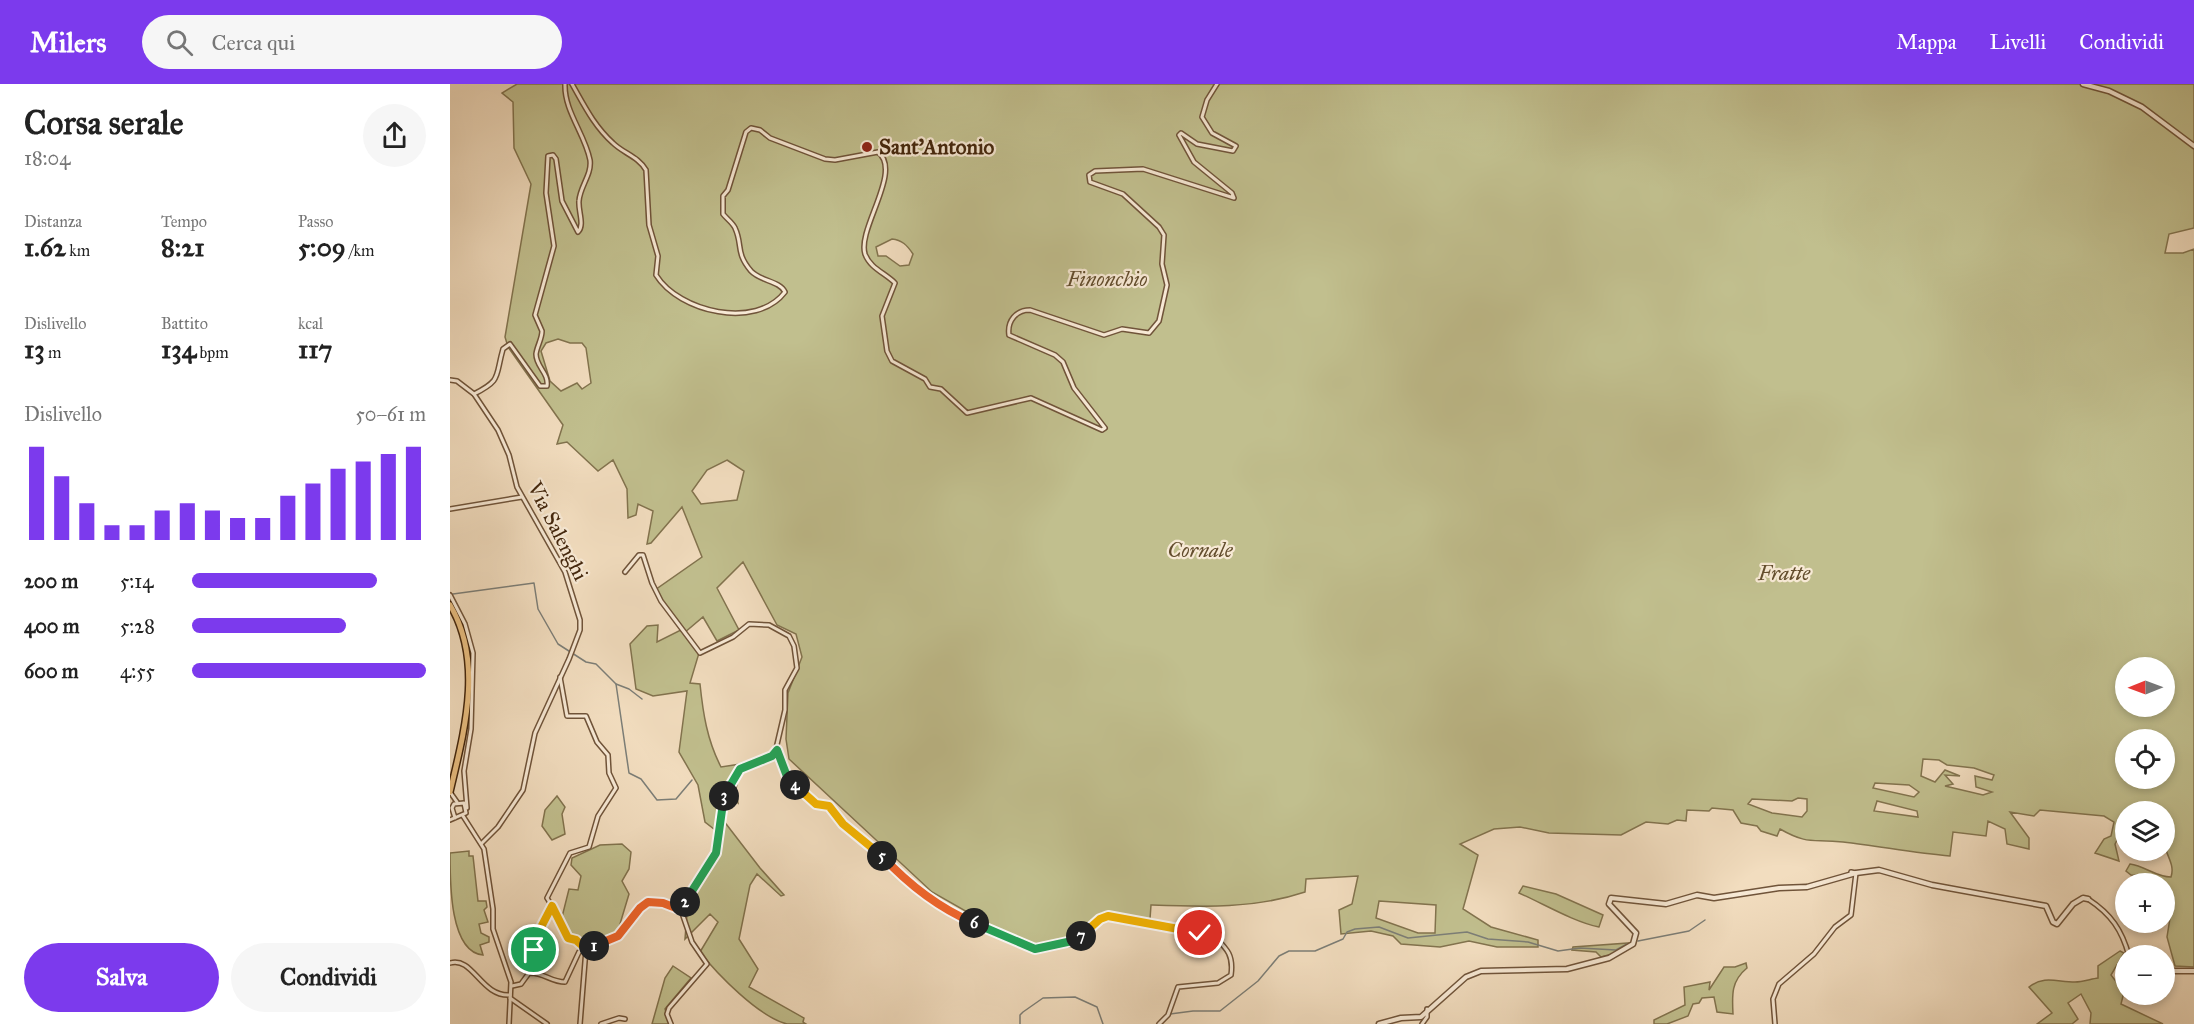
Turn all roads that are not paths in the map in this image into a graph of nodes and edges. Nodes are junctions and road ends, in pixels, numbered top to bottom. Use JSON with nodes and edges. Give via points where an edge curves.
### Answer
{"nodes":[{"id":1,"x":565,"y":84,"type":"edge"},
{"id":2,"x":572,"y":84,"type":"edge"},
{"id":3,"x":1217,"y":84,"type":"edge"},
{"id":4,"x":2083,"y":84,"type":"edge"},
{"id":5,"x":2194,"y":146,"type":"edge"},
{"id":6,"x":450,"y":380,"type":"edge"},
{"id":7,"x":474,"y":394,"type":"junction"},
{"id":8,"x":522,"y":497,"type":"junction"},
{"id":9,"x":450,"y":509,"type":"edge"},
{"id":10,"x":625,"y":572,"type":"dead end"},
{"id":11,"x":450,"y":595,"type":"edge"},
{"id":12,"x":450,"y":605,"type":"edge"},
{"id":13,"x":560,"y":677,"type":"junction"},
{"id":14,"x":777,"y":750,"type":"junction"},
{"id":15,"x":450,"y":792,"type":"edge"},
{"id":16,"x":465,"y":794,"type":"junction"},
{"id":17,"x":458,"y":802,"type":"junction"},
{"id":18,"x":467,"y":808,"type":"junction"},
{"id":19,"x":463,"y":816,"type":"junction"},
{"id":20,"x":455,"y":818,"type":"junction"},
{"id":21,"x":450,"y":820,"type":"edge"},
{"id":22,"x":482,"y":843,"type":"junction"},
{"id":23,"x":1853,"y":873,"type":"junction"},
{"id":24,"x":2088,"y":899,"type":"joint"},
{"id":25,"x":552,"y":906,"type":"junction"},
{"id":26,"x":681,"y":910,"type":"junction"},
{"id":27,"x":2127,"y":945,"type":"edge"},
{"id":28,"x":586,"y":949,"type":"junction"},
{"id":29,"x":450,"y":963,"type":"edge"},
{"id":30,"x":2175,"y":971,"type":"edge"},
{"id":31,"x":2194,"y":971,"type":"edge"},
{"id":32,"x":529,"y":973,"type":"junction"},
{"id":33,"x":512,"y":986,"type":"junction"},
{"id":34,"x":510,"y":996,"type":"junction"},
{"id":35,"x":1427,"y":1009,"type":"junction"},
{"id":36,"x":625,"y":1019,"type":"dead end"},
{"id":37,"x":508,"y":1024,"type":"edge"},
{"id":38,"x":547,"y":1024,"type":"edge"},
{"id":39,"x":580,"y":1024,"type":"edge"},
{"id":40,"x":601,"y":1024,"type":"edge"},
{"id":41,"x":671,"y":1024,"type":"edge"},
{"id":42,"x":1159,"y":1024,"type":"edge"},
{"id":43,"x":1379,"y":1024,"type":"edge"},
{"id":44,"x":1422,"y":1024,"type":"edge"},
{"id":45,"x":1775,"y":1024,"type":"edge"}],
"edges":[{"from":1,"to":7,"type":"street","via":[[590,171],[580,193],[578,232],[562,201],[556,159],[553,154],[548,156],[546,193],[554,246],[535,315],[542,331],[536,355],[547,386],[534,380],[510,344],[503,349],[493,385]]},
{"from":2,"to":3,"type":"street","via":[[581,104],[603,133],[615,146],[643,163],[658,256],[656,275],[679,299],[699,307],[751,312],[761,311],[785,292],[753,273],[740,256],[735,227],[723,214],[723,196],[746,132],[751,128],[825,159],[878,152],[884,160],[885,178],[863,244],[870,263],[895,283],[882,316],[892,362],[925,379],[930,387],[941,389],[967,413],[1031,398],[1102,430],[1105,428],[1074,388],[1063,362],[1009,335],[1008,325],[1020,312],[1030,310],[1104,335],[1122,329],[1153,331],[1162,314],[1167,285],[1162,264],[1164,235],[1123,194],[1090,182],[1089,175],[1095,171],[1143,169],[1234,198],[1194,162],[1179,135],[1197,144],[1233,151],[1236,146],[1212,133],[1202,117]]},
{"from":4,"to":5,"type":"street","via":[[2142,106]]},
{"from":6,"to":7,"type":"street","via":[[458,381]]},
{"from":7,"to":8,"type":"street","name":"Via Salenghi","via":[[506,446]]},
{"from":8,"to":9,"type":"street"},
{"from":8,"to":13,"type":"street","name":"Via Salenghi","via":[[565,572],[576,604],[580,630]]},
{"from":10,"to":14,"type":"street","via":[[631,561],[643,555],[662,601],[700,653],[733,637],[749,624],[769,625],[789,636],[797,668],[785,690]]},
{"from":11,"to":16,"type":"street","via":[[465,624],[473,653]]},
{"from":12,"to":15,"type":"main road","via":[[466,640],[468,696]]},
{"from":13,"to":22,"type":"street","via":[[535,733],[523,790]]},
{"from":13,"to":25,"type":"street","via":[[567,716],[586,716],[610,760],[609,773],[616,788],[598,816],[589,847],[570,853],[547,898]]},
{"from":14,"to":26,"type":"street","via":[[772,756],[740,769],[732,781],[722,800],[716,853]]},
{"from":14,"to":42,"type":"street","via":[[788,779],[816,804],[829,806],[843,824],[873,846],[906,880],[962,918],[1035,949],[1072,941],[1108,916],[1213,935],[1224,942],[1232,966],[1230,975],[1218,983],[1178,987],[1168,1015]]},
{"from":15,"to":17,"type":"street"},
{"from":16,"to":17,"type":"street"},
{"from":16,"to":18,"type":"street"},
{"from":17,"to":18,"type":"street"},
{"from":17,"to":20,"type":"street","via":[[452,808]]},
{"from":18,"to":19,"type":"street"},
{"from":19,"to":20,"type":"street"},
{"from":19,"to":22,"type":"street"},
{"from":20,"to":21,"type":"street"},
{"from":22,"to":33,"type":"street","via":[[493,929]]},
{"from":23,"to":24,"type":"street","via":[[1879,870],[1932,885],[2046,906],[2056,924],[2073,904]]},
{"from":23,"to":35,"type":"street","via":[[1808,886],[1714,898],[1697,895],[1666,904],[1611,898],[1609,904],[1636,933],[1633,944],[1619,954],[1567,969],[1481,971],[1466,977]]},
{"from":23,"to":45,"type":"street","via":[[1848,919],[1835,927],[1814,954],[1776,988]]},
{"from":24,"to":27,"type":"street","via":[[2110,915]]},
{"from":25,"to":28,"type":"street","via":[[568,938]]},
{"from":25,"to":32,"type":"street","via":[[536,939]]},
{"from":26,"to":28,"type":"street","via":[[648,902],[618,936]]},
{"from":26,"to":41,"type":"street","via":[[692,942],[707,963],[669,1008]]},
{"from":28,"to":32,"type":"street","via":[[579,952],[565,982]]},
{"from":28,"to":39,"type":"street"},
{"from":29,"to":34,"type":"street","via":[[458,962],[472,970],[486,988]]},
{"from":30,"to":31,"type":"street"},
{"from":32,"to":33,"type":"street","via":[[521,984]]},
{"from":33,"to":34,"type":"street"},
{"from":34,"to":37,"type":"street"},
{"from":34,"to":38,"type":"street"},
{"from":35,"to":43,"type":"street","via":[[1415,1019]]},
{"from":35,"to":44,"type":"street"},
{"from":36,"to":40,"type":"street"}]}
